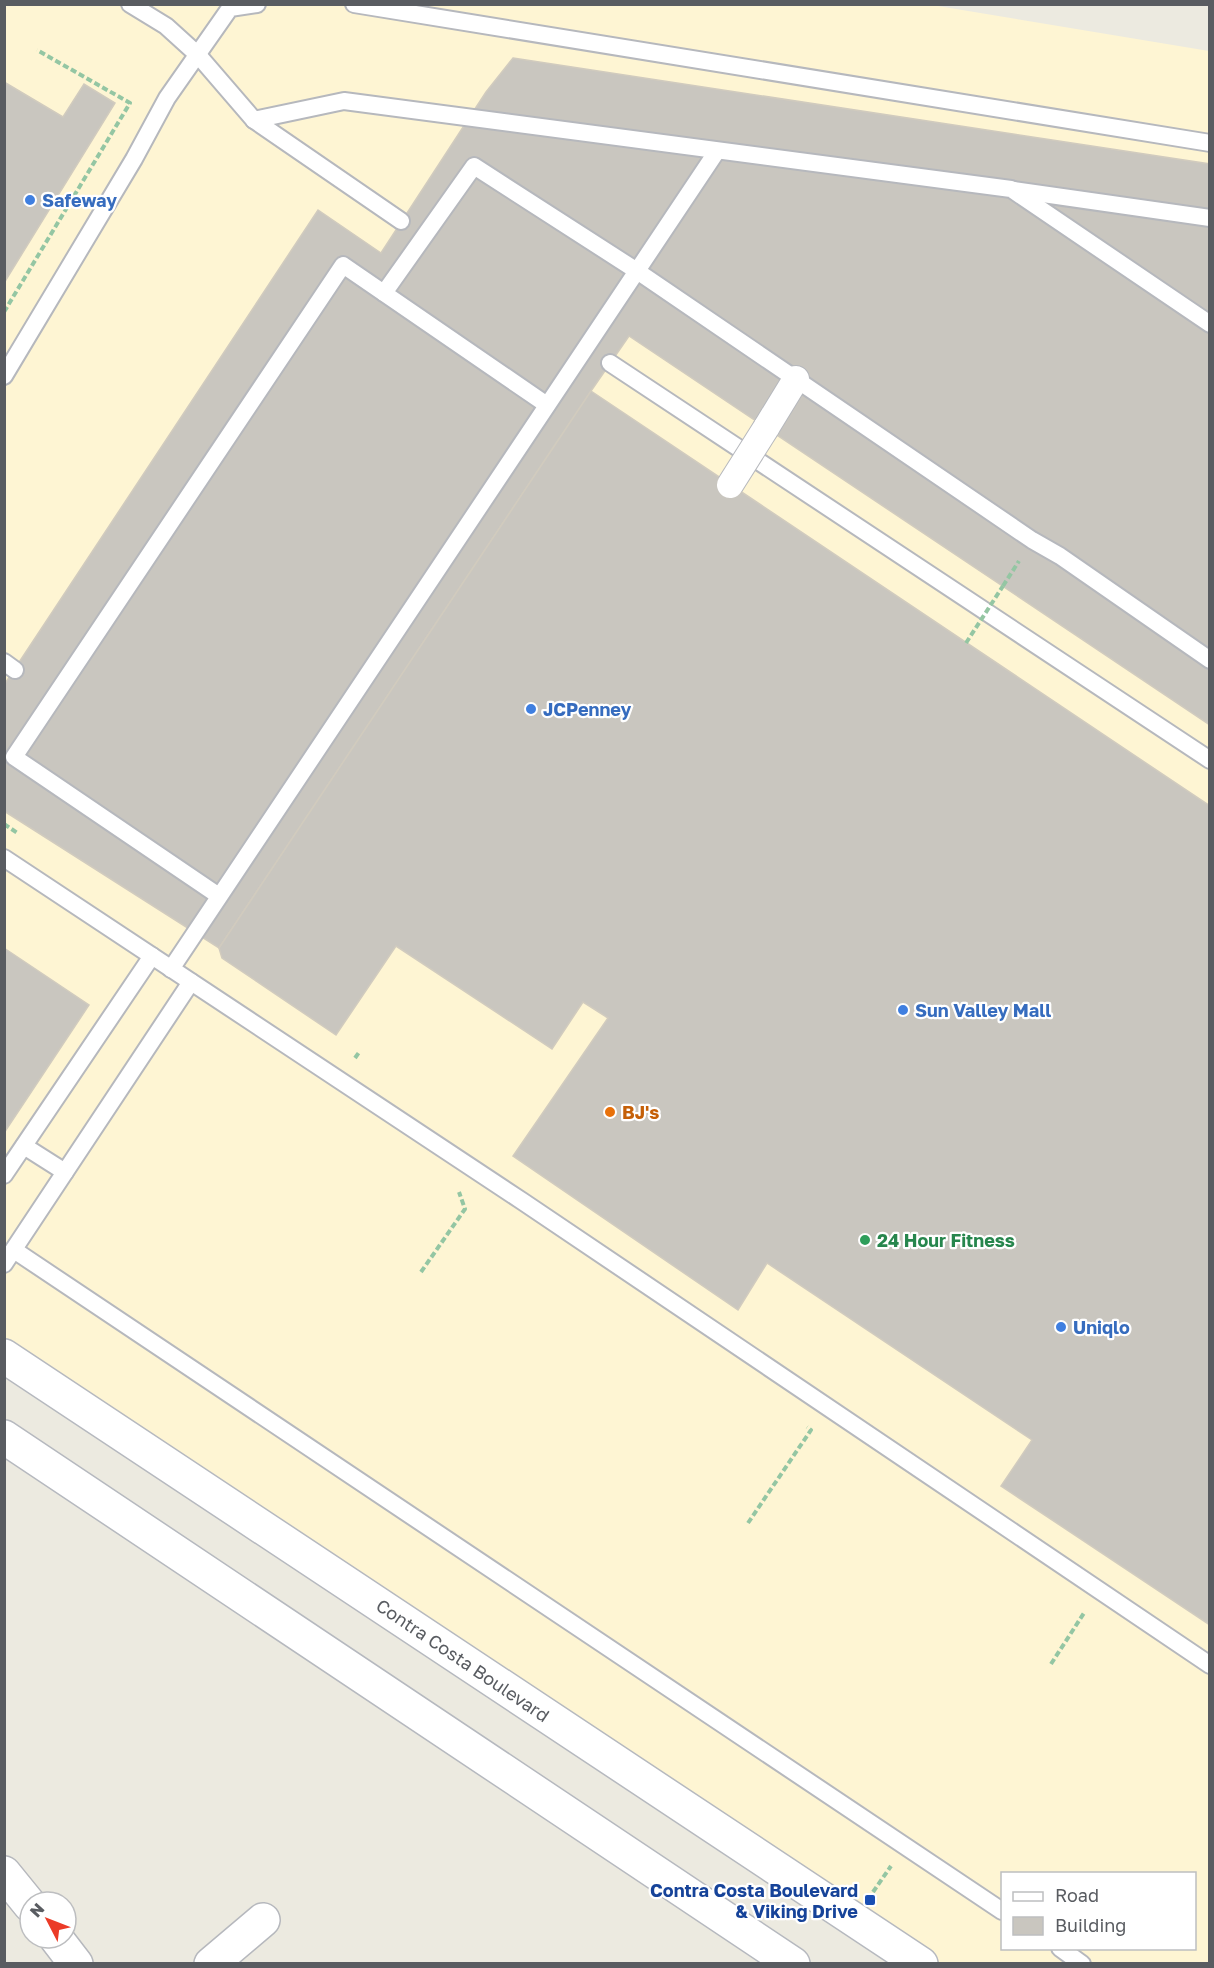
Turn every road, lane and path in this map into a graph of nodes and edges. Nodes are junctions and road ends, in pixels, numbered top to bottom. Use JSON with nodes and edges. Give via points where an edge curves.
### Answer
{"nodes":[{"id":1,"x":130,"y":4,"type":"edge"},
{"id":2,"x":257,"y":4,"type":"edge"},
{"id":3,"x":354,"y":4,"type":"edge"},
{"id":4,"x":37,"y":50,"type":"dead end"},
{"id":5,"x":198,"y":55,"type":"junction"},
{"id":6,"x":254,"y":120,"type":"junction"},
{"id":7,"x":1209,"y":143,"type":"edge"},
{"id":8,"x":717,"y":151,"type":"junction"},
{"id":9,"x":1011,"y":189,"type":"junction"},
{"id":10,"x":1209,"y":218,"type":"edge"},
{"id":11,"x":401,"y":221,"type":"dead end"},
{"id":12,"x":637,"y":271,"type":"junction"},
{"id":13,"x":384,"y":293,"type":"junction"},
{"id":14,"x":4,"y":312,"type":"edge"},
{"id":15,"x":1209,"y":324,"type":"edge"},
{"id":16,"x":610,"y":363,"type":"dead end"},
{"id":17,"x":4,"y":376,"type":"edge"},
{"id":18,"x":796,"y":379,"type":"junction"},
{"id":19,"x":548,"y":405,"type":"junction"},
{"id":20,"x":730,"y":485,"type":"dead end"},
{"id":21,"x":1003,"y":586,"type":"dead end"},
{"id":22,"x":966,"y":643,"type":"dead end"},
{"id":23,"x":1209,"y":660,"type":"edge"},
{"id":24,"x":1209,"y":760,"type":"edge"},
{"id":25,"x":4,"y":858,"type":"edge"},
{"id":26,"x":219,"y":896,"type":"junction"},
{"id":27,"x":152,"y":956,"type":"junction"},
{"id":28,"x":171,"y":969,"type":"junction"},
{"id":29,"x":191,"y":982,"type":"junction"},
{"id":30,"x":24,"y":1146,"type":"junction"},
{"id":31,"x":475,"y":1170,"type":"junction"},
{"id":32,"x":65,"y":1172,"type":"junction"},
{"id":33,"x":4,"y":1175,"type":"edge"},
{"id":34,"x":14,"y":1250,"type":"junction"},
{"id":35,"x":4,"y":1264,"type":"edge"},
{"id":36,"x":422,"y":1272,"type":"dead end"},
{"id":37,"x":4,"y":1356,"type":"edge"},
{"id":38,"x":4,"y":1437,"type":"edge"},
{"id":39,"x":1079,"y":1577,"type":"junction"},
{"id":40,"x":1051,"y":1664,"type":"dead end"},
{"id":41,"x":1209,"y":1665,"type":"edge"},
{"id":42,"x":906,"y":1846,"type":"junction"},
{"id":43,"x":4,"y":1873,"type":"edge"},
{"id":44,"x":18,"y":1890,"type":"edge"},
{"id":45,"x":1001,"y":1910,"type":"edge"},
{"id":46,"x":854,"y":1919,"type":"junction"},
{"id":47,"x":263,"y":1920,"type":"dead end"},
{"id":48,"x":65,"y":1950,"type":"edge"},
{"id":49,"x":1063,"y":1950,"type":"edge"},
{"id":50,"x":76,"y":1964,"type":"edge"},
{"id":51,"x":211,"y":1964,"type":"edge"},
{"id":52,"x":793,"y":1964,"type":"edge"},
{"id":53,"x":921,"y":1964,"type":"edge"},
{"id":54,"x":1082,"y":1964,"type":"edge"}],
"edges":[{"from":1,"to":5,"type":"lane","via":[[166,26]]},
{"from":2,"to":5,"type":"lane","via":[[231,8]]},
{"from":3,"to":7,"type":"lane"},
{"from":4,"to":14,"type":"path","via":[[130,103]]},
{"from":5,"to":6,"type":"lane"},
{"from":5,"to":17,"type":"lane","via":[[167,98]]},
{"from":6,"to":8,"type":"lane","via":[[344,101]]},
{"from":6,"to":11,"type":"lane"},
{"from":8,"to":9,"type":"lane"},
{"from":8,"to":12,"type":"lane"},
{"from":9,"to":10,"type":"lane"},
{"from":9,"to":15,"type":"lane"},
{"from":12,"to":13,"type":"lane","via":[[474,166]]},
{"from":12,"to":18,"type":"lane"},
{"from":12,"to":19,"type":"lane"},
{"from":13,"to":19,"type":"lane"},
{"from":13,"to":26,"type":"lane","via":[[343,265],[14,757]]},
{"from":16,"to":24,"type":"lane"},
{"from":18,"to":20,"type":"street","bridge":true},
{"from":18,"to":23,"type":"lane"},
{"from":19,"to":26,"type":"lane"},
{"from":21,"to":22,"type":"path","bridge":true},
{"from":25,"to":27,"type":"lane"},
{"from":26,"to":28,"type":"lane"},
{"from":27,"to":28,"type":"lane"},
{"from":27,"to":30,"type":"lane"},
{"from":28,"to":29,"type":"lane"},
{"from":29,"to":31,"type":"lane"},
{"from":29,"to":32,"type":"lane"},
{"from":30,"to":32,"type":"lane"},
{"from":30,"to":33,"type":"lane"},
{"from":31,"to":36,"type":"path","via":[[458,1191],[465,1209]]},
{"from":31,"to":39,"type":"lane"},
{"from":32,"to":34,"type":"lane"},
{"from":34,"to":35,"type":"lane"},
{"from":34,"to":42,"type":"lane"},
{"from":37,"to":46,"type":"main road","name":"Contra Costa Boulevard"},
{"from":38,"to":52,"type":"main road"},
{"from":39,"to":40,"type":"path","via":[[1067,1603],[1084,1613]]},
{"from":39,"to":41,"type":"lane"},
{"from":42,"to":45,"type":"lane"},
{"from":42,"to":46,"type":"path"},
{"from":43,"to":44,"type":"main road"},
{"from":46,"to":53,"type":"main road","name":"Contra Costa Boulevard"},
{"from":47,"to":51,"type":"main road"},
{"from":48,"to":50,"type":"main road"},
{"from":49,"to":54,"type":"lane"}]}
